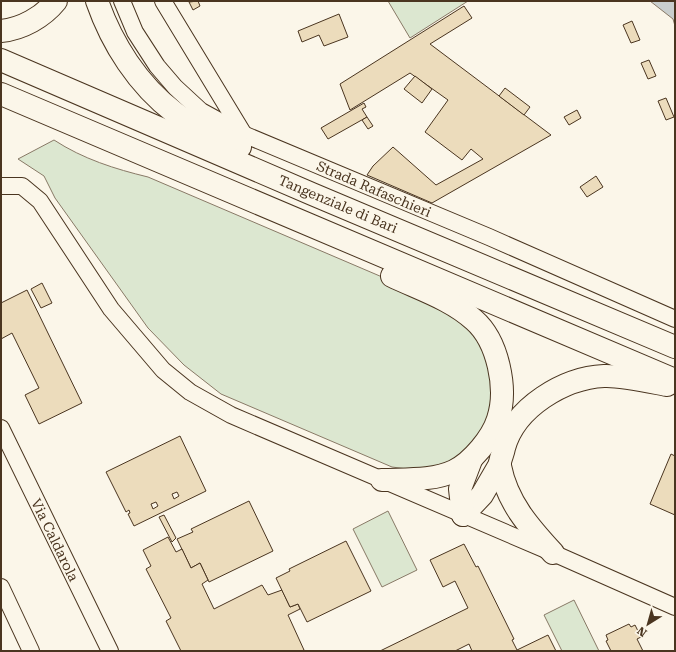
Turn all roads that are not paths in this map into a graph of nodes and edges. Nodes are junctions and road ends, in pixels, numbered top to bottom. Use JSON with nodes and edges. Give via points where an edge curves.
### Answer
{"nodes":[{"id":1,"x":56,"y":1,"type":"edge"},
{"id":2,"x":97,"y":1,"type":"edge"},
{"id":3,"x":122,"y":1,"type":"edge"},
{"id":4,"x":163,"y":1,"type":"edge"},
{"id":5,"x":1,"y":31,"type":"edge"},
{"id":6,"x":1,"y":60,"type":"edge"},
{"id":7,"x":1,"y":94,"type":"edge"},
{"id":8,"x":243,"y":134,"type":"junction"},
{"id":9,"x":1,"y":186,"type":"edge"},
{"id":10,"x":312,"y":194,"type":"junction"},
{"id":11,"x":299,"y":221,"type":"junction"},
{"id":12,"x":675,"y":319,"type":"edge"},
{"id":13,"x":675,"y":347,"type":"edge"},
{"id":14,"x":675,"y":380,"type":"edge"},
{"id":15,"x":675,"y":386,"type":"edge"},
{"id":16,"x":1,"y":428,"type":"edge"},
{"id":17,"x":471,"y":460,"type":"junction"},
{"id":18,"x":500,"y":464,"type":"junction"},
{"id":19,"x":382,"y":480,"type":"junction"},
{"id":20,"x":463,"y":515,"type":"junction"},
{"id":21,"x":553,"y":553,"type":"junction"},
{"id":22,"x":1,"y":587,"type":"edge"},
{"id":23,"x":675,"y":607,"type":"edge"},
{"id":24,"x":31,"y":651,"type":"edge"},
{"id":25,"x":110,"y":651,"type":"edge"}],
"edges":[{"from":1,"to":5,"type":"highway","via":[[33,21]]},
{"from":2,"to":10,"type":"highway","via":[[110,34],[125,58],[175,114],[242,148]]},
{"from":3,"to":8,"type":"street","name":"Strada Rafaschieri","via":[[145,50],[175,87],[201,110]]},
{"from":4,"to":8,"type":"street"},
{"from":6,"to":10,"type":"highway","name":"Tangenziale di Bari"},
{"from":7,"to":11,"type":"highway"},
{"from":8,"to":12,"type":"street","name":"Strada Rafaschieri","via":[[489,237]]},
{"from":9,"to":19,"type":"street","via":[[22,186],[40,201],[111,309],[164,370],[190,392],[231,416]]},
{"from":10,"to":13,"type":"highway","name":"Tangenziale di Bari"},
{"from":11,"to":14,"type":"highway"},
{"from":11,"to":17,"type":"highway","via":[[377,269],[456,306],[475,321],[490,342],[498,361],[502,390],[498,419],[482,447]]},
{"from":15,"to":18,"type":"highway","via":[[605,375],[573,382],[541,399],[519,419],[506,442]]},
{"from":16,"to":25,"type":"street","name":"Via Caldarola"},
{"from":17,"to":19,"type":"highway","via":[[454,471],[424,478]]},
{"from":17,"to":20,"type":"highway","via":[[460,488]]},
{"from":18,"to":20,"type":"highway","via":[[482,495]]},
{"from":18,"to":21,"type":"highway","via":[[508,490],[519,512],[528,526]]},
{"from":19,"to":20,"type":"street"},
{"from":20,"to":21,"type":"street"},
{"from":21,"to":23,"type":"street"},
{"from":22,"to":24,"type":"street"}]}
